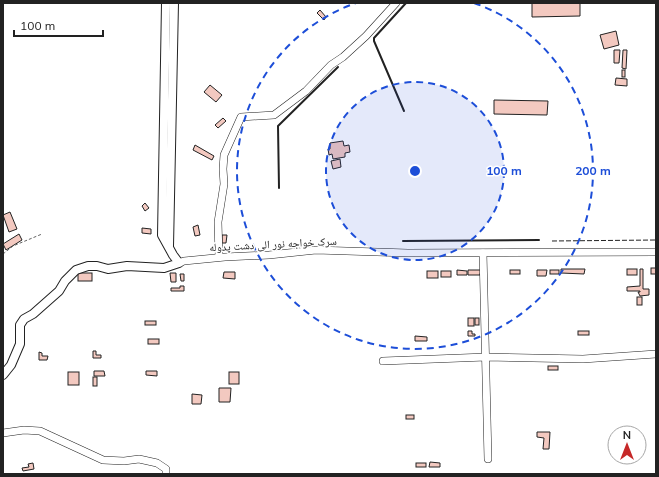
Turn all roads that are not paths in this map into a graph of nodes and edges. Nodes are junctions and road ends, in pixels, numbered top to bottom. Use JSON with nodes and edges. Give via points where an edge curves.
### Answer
{"nodes":[{"id":1,"x":166,"y":3,"type":"edge"},
{"id":2,"x":174,"y":3,"type":"edge"},
{"id":3,"x":396,"y":3,"type":"edge"},
{"id":4,"x":169,"y":247,"type":"junction"},
{"id":5,"x":656,"y":252,"type":"edge"},
{"id":6,"x":483,"y":253,"type":"junction"},
{"id":7,"x":219,"y":257,"type":"junction"},
{"id":8,"x":179,"y":263,"type":"junction"},
{"id":9,"x":656,"y":354,"type":"edge"},
{"id":10,"x":486,"y":357,"type":"junction"},
{"id":11,"x":383,"y":360,"type":"dead end"},
{"id":12,"x":3,"y":375,"type":"edge"},
{"id":13,"x":3,"y":433,"type":"edge"},
{"id":14,"x":488,"y":459,"type":"dead end"},
{"id":15,"x":166,"y":474,"type":"edge"}],
"edges":[{"from":1,"to":4,"type":"main road","via":[[162,235]]},
{"from":2,"to":4,"type":"main road"},
{"from":3,"to":7,"type":"street","via":[[360,41],[331,65],[306,91],[274,115],[241,117],[224,155],[224,184],[218,222]]},
{"from":4,"to":8,"type":"main road"},
{"from":5,"to":6,"type":"street","name":"سرک خواجه نور الی دشت پدوله"},
{"from":6,"to":7,"type":"street","name":"سرک خواجه نور الی دشت پدوله","via":[[316,250]]},
{"from":6,"to":10,"type":"street"},
{"from":7,"to":8,"type":"street","name":"سرک خواجه نور الی دشت پدوله"},
{"from":8,"to":12,"type":"main road","name":"سرک خواجه نور الی دشت پدوله","via":[[164,268],[127,266],[108,270],[88,266],[76,270],[59,291],[24,319],[20,325],[20,344],[11,365]]},
{"from":9,"to":10,"type":"street","via":[[583,359]]},
{"from":10,"to":11,"type":"street"},
{"from":10,"to":14,"type":"street"},
{"from":13,"to":15,"type":"street","via":[[40,431],[103,460],[124,462],[139,459],[157,463],[166,469]]}]}
